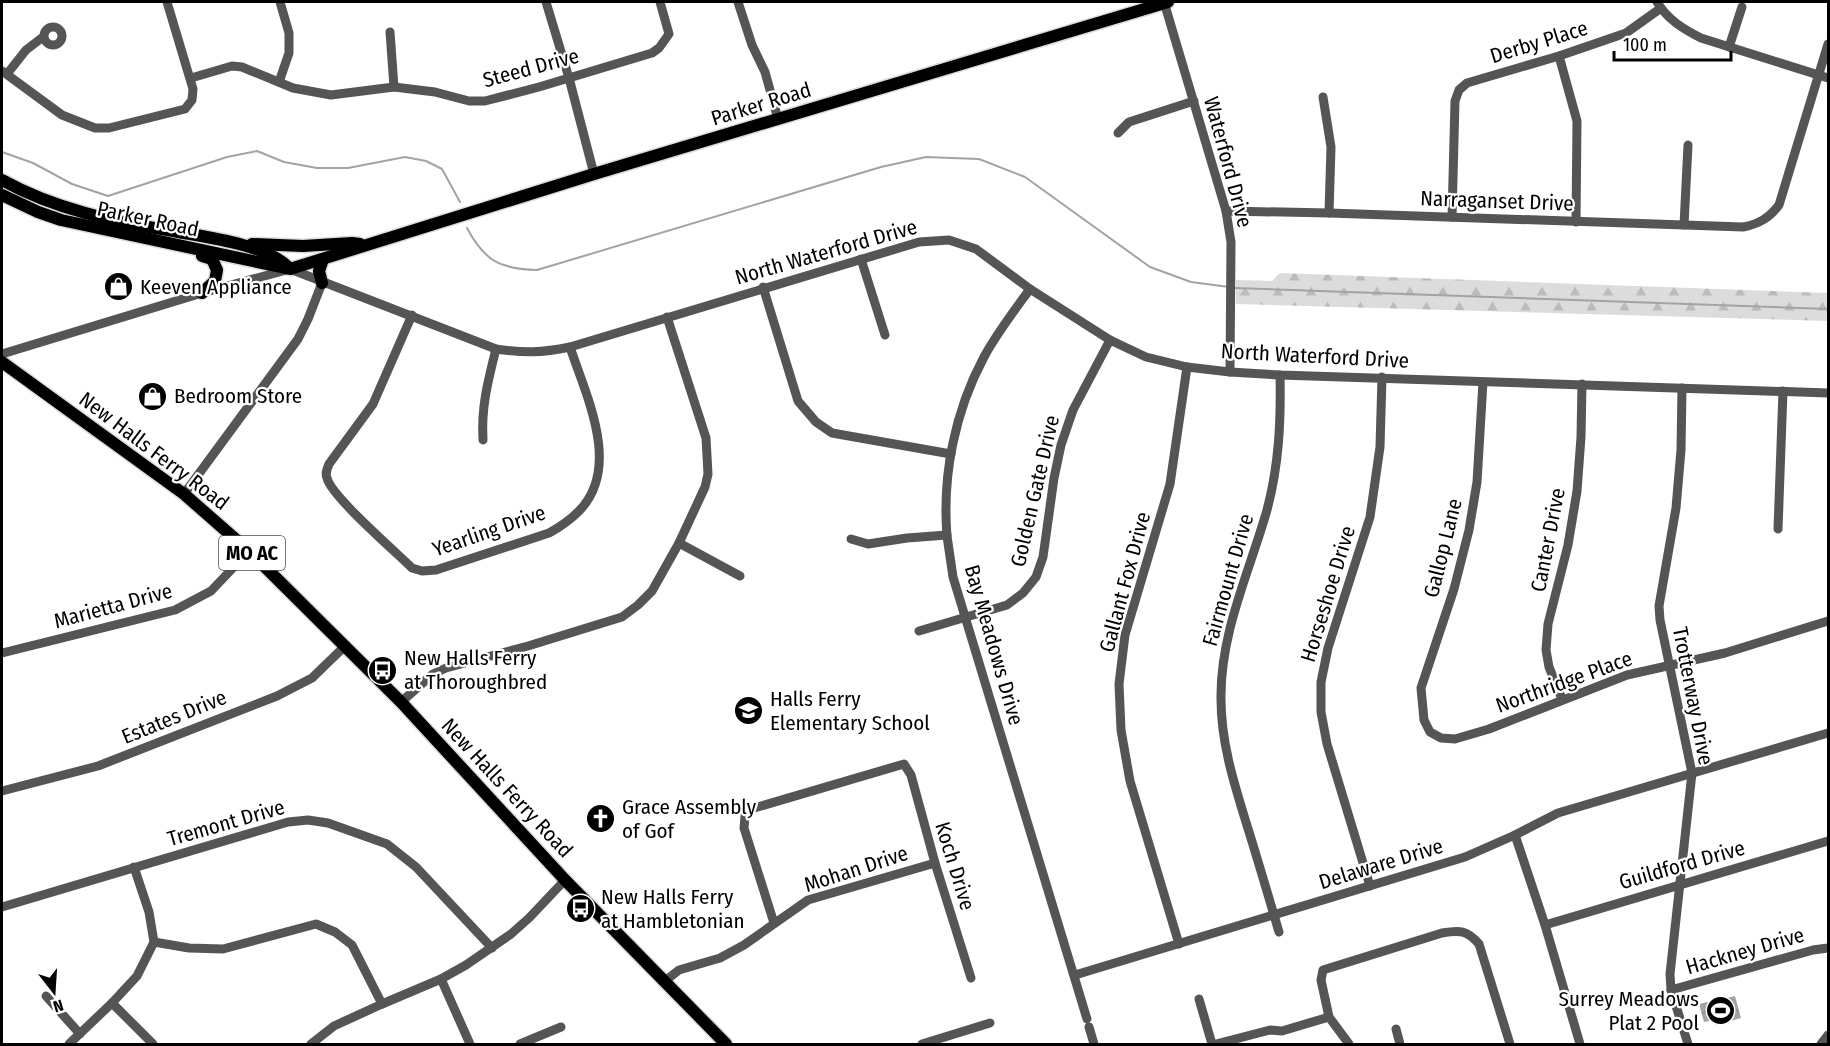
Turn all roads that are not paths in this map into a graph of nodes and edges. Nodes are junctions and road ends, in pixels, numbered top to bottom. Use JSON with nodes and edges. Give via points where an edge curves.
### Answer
{"nodes":[{"id":1,"x":167,"y":2,"type":"edge"},
{"id":2,"x":280,"y":2,"type":"edge"},
{"id":3,"x":546,"y":2,"type":"edge"},
{"id":4,"x":660,"y":2,"type":"edge"},
{"id":5,"x":738,"y":2,"type":"edge"},
{"id":6,"x":1139,"y":2,"type":"edge"},
{"id":7,"x":1165,"y":2,"type":"edge"},
{"id":8,"x":1659,"y":5,"type":"edge"},
{"id":9,"x":1742,"y":7,"type":"dead end"},
{"id":10,"x":1123,"y":15,"type":"junction"},
{"id":11,"x":390,"y":32,"type":"dead end"},
{"id":12,"x":43,"y":37,"type":"dead end"},
{"id":13,"x":1828,"y":44,"type":"edge"},
{"id":14,"x":1729,"y":47,"type":"junction"},
{"id":15,"x":1559,"y":56,"type":"junction"},
{"id":16,"x":4,"y":72,"type":"edge"},
{"id":17,"x":1824,"y":77,"type":"edge"},
{"id":18,"x":190,"y":78,"type":"junction"},
{"id":19,"x":569,"y":78,"type":"junction"},
{"id":20,"x":279,"y":82,"type":"junction"},
{"id":21,"x":394,"y":87,"type":"junction"},
{"id":22,"x":1323,"y":97,"type":"dead end"},
{"id":23,"x":1194,"y":101,"type":"junction"},
{"id":24,"x":778,"y":119,"type":"junction"},
{"id":25,"x":1118,"y":133,"type":"dead end"},
{"id":26,"x":1688,"y":145,"type":"dead end"},
{"id":27,"x":594,"y":174,"type":"junction"},
{"id":28,"x":2,"y":180,"type":"edge"},
{"id":29,"x":2,"y":195,"type":"edge"},
{"id":30,"x":1226,"y":212,"type":"junction"},
{"id":31,"x":1329,"y":213,"type":"junction"},
{"id":32,"x":1452,"y":217,"type":"junction"},
{"id":33,"x":1576,"y":222,"type":"junction"},
{"id":34,"x":1684,"y":225,"type":"junction"},
{"id":35,"x":221,"y":241,"type":"junction"},
{"id":36,"x":158,"y":242,"type":"junction"},
{"id":37,"x":366,"y":246,"type":"junction"},
{"id":38,"x":323,"y":259,"type":"junction"},
{"id":39,"x":861,"y":259,"type":"junction"},
{"id":40,"x":290,"y":269,"type":"junction"},
{"id":41,"x":322,"y":283,"type":"junction"},
{"id":42,"x":763,"y":288,"type":"junction"},
{"id":43,"x":1030,"y":289,"type":"junction"},
{"id":44,"x":202,"y":293,"type":"junction"},
{"id":45,"x":412,"y":315,"type":"junction"},
{"id":46,"x":667,"y":317,"type":"junction"},
{"id":47,"x":885,"y":335,"type":"dead end"},
{"id":48,"x":1110,"y":340,"type":"junction"},
{"id":49,"x":570,"y":347,"type":"junction"},
{"id":50,"x":496,"y":349,"type":"junction"},
{"id":51,"x":2,"y":354,"type":"edge"},
{"id":52,"x":2,"y":362,"type":"edge"},
{"id":53,"x":1187,"y":367,"type":"junction"},
{"id":54,"x":1230,"y":372,"type":"junction"},
{"id":55,"x":1280,"y":375,"type":"junction"},
{"id":56,"x":1382,"y":377,"type":"junction"},
{"id":57,"x":1483,"y":381,"type":"junction"},
{"id":58,"x":1582,"y":384,"type":"junction"},
{"id":59,"x":1682,"y":388,"type":"junction"},
{"id":60,"x":1783,"y":391,"type":"junction"},
{"id":61,"x":1828,"y":393,"type":"edge"},
{"id":62,"x":483,"y":440,"type":"dead end"},
{"id":63,"x":951,"y":454,"type":"junction"},
{"id":64,"x":184,"y":495,"type":"junction"},
{"id":65,"x":1778,"y":529,"type":"dead end"},
{"id":66,"x":947,"y":535,"type":"junction"},
{"id":67,"x":850,"y":539,"type":"dead end"},
{"id":68,"x":679,"y":543,"type":"junction"},
{"id":69,"x":249,"y":550,"type":"junction"},
{"id":70,"x":741,"y":576,"type":"dead end"},
{"id":71,"x":965,"y":617,"type":"junction"},
{"id":72,"x":1828,"y":621,"type":"edge"},
{"id":73,"x":919,"y":632,"type":"dead end"},
{"id":74,"x":345,"y":646,"type":"junction"},
{"id":75,"x":2,"y":653,"type":"edge"},
{"id":76,"x":1669,"y":666,"type":"junction"},
{"id":77,"x":1562,"y":699,"type":"junction"},
{"id":78,"x":402,"y":702,"type":"junction"},
{"id":79,"x":1424,"y":720,"type":"joint"},
{"id":80,"x":1828,"y":733,"type":"edge"},
{"id":81,"x":1692,"y":772,"type":"junction"},
{"id":82,"x":2,"y":791,"type":"edge"},
{"id":83,"x":1515,"y":835,"type":"junction"},
{"id":84,"x":1828,"y":841,"type":"edge"},
{"id":85,"x":935,"y":863,"type":"junction"},
{"id":86,"x":134,"y":867,"type":"junction"},
{"id":87,"x":565,"y":880,"type":"junction"},
{"id":88,"x":1679,"y":884,"type":"junction"},
{"id":89,"x":1370,"y":886,"type":"junction"},
{"id":90,"x":2,"y":907,"type":"edge"},
{"id":91,"x":1274,"y":914,"type":"junction"},
{"id":92,"x":774,"y":923,"type":"junction"},
{"id":93,"x":1545,"y":925,"type":"junction"},
{"id":94,"x":1279,"y":932,"type":"dead end"},
{"id":95,"x":154,"y":942,"type":"junction"},
{"id":96,"x":1179,"y":944,"type":"junction"},
{"id":97,"x":492,"y":948,"type":"junction"},
{"id":98,"x":1828,"y":948,"type":"edge"},
{"id":99,"x":1075,"y":975,"type":"junction"},
{"id":100,"x":971,"y":978,"type":"dead end"},
{"id":101,"x":441,"y":979,"type":"junction"},
{"id":102,"x":664,"y":981,"type":"junction"},
{"id":103,"x":1671,"y":990,"type":"junction"},
{"id":104,"x":46,"y":996,"type":"dead end"},
{"id":105,"x":1198,"y":999,"type":"dead end"},
{"id":106,"x":112,"y":1003,"type":"junction"},
{"id":107,"x":382,"y":1004,"type":"junction"},
{"id":108,"x":1329,"y":1017,"type":"junction"},
{"id":109,"x":990,"y":1023,"type":"dead end"},
{"id":110,"x":561,"y":1026,"type":"dead end"},
{"id":111,"x":1396,"y":1029,"type":"dead end"},
{"id":112,"x":80,"y":1034,"type":"junction"},
{"id":113,"x":1828,"y":1035,"type":"edge"},
{"id":114,"x":69,"y":1044,"type":"edge"},
{"id":115,"x":153,"y":1044,"type":"edge"},
{"id":116,"x":311,"y":1044,"type":"edge"},
{"id":117,"x":470,"y":1044,"type":"edge"},
{"id":118,"x":520,"y":1044,"type":"edge"},
{"id":119,"x":726,"y":1044,"type":"edge"},
{"id":120,"x":922,"y":1044,"type":"edge"},
{"id":121,"x":1094,"y":1044,"type":"edge"},
{"id":122,"x":1214,"y":1044,"type":"edge"},
{"id":123,"x":1349,"y":1044,"type":"edge"},
{"id":124,"x":1400,"y":1044,"type":"edge"},
{"id":125,"x":1510,"y":1044,"type":"edge"},
{"id":126,"x":1580,"y":1044,"type":"edge"},
{"id":127,"x":1688,"y":1044,"type":"edge"},
{"id":128,"x":1821,"y":1044,"type":"edge"}],
"edges":[{"from":1,"to":18,"type":"street"},
{"from":2,"to":20,"type":"street","via":[[289,33],[289,53]]},
{"from":3,"to":19,"type":"street"},
{"from":4,"to":19,"type":"street","name":"Steed Drive","via":[[669,34],[652,53]]},
{"from":5,"to":24,"type":"street"},
{"from":6,"to":10,"type":"street"},
{"from":7,"to":10,"type":"main road","name":"Parker Road"},
{"from":7,"to":23,"type":"street","name":"Waterford Drive"},
{"from":8,"to":14,"type":"street","via":[[1686,31]]},
{"from":8,"to":15,"type":"street","name":"Derby Place","via":[[1626,33]]},
{"from":9,"to":14,"type":"street"},
{"from":10,"to":24,"type":"main road","name":"Parker Road"},
{"from":11,"to":21,"type":"street"},
{"from":12,"to":16,"type":"street"},
{"from":13,"to":17,"type":"street"},
{"from":14,"to":17,"type":"street"},
{"from":15,"to":32,"type":"street","name":"Derby Place","via":[[1467,83],[1459,90],[1455,101]]},
{"from":15,"to":33,"type":"street","via":[[1577,121]]},
{"from":16,"to":18,"type":"street","via":[[62,115],[95,128],[185,109],[192,99]]},
{"from":17,"to":34,"type":"street","name":"Narraganset Drive","via":[[1779,205],[1765,220],[1743,227]]},
{"from":18,"to":20,"type":"street","name":"Steed Drive","via":[[232,66]]},
{"from":19,"to":21,"type":"street","name":"Steed Drive","via":[[469,101]]},
{"from":19,"to":27,"type":"street"},
{"from":20,"to":21,"type":"street","name":"Steed Drive","via":[[331,96]]},
{"from":22,"to":31,"type":"street","via":[[1331,147]]},
{"from":23,"to":25,"type":"street","via":[[1129,122]]},
{"from":23,"to":30,"type":"street","name":"Waterford Drive"},
{"from":24,"to":27,"type":"main road","name":"Parker Road"},
{"from":26,"to":34,"type":"street"},
{"from":27,"to":37,"type":"main road","name":"Parker Road"},
{"from":28,"to":35,"type":"main road","name":"Parker Road","via":[[74,210]]},
{"from":29,"to":36,"type":"main road","name":"Parker Road","via":[[62,220]]},
{"from":30,"to":31,"type":"street","name":"Narraganset Drive"},
{"from":30,"to":54,"type":"street","name":"Waterford Drive","via":[[1231,242]]},
{"from":31,"to":32,"type":"street","name":"Narraganset Drive"},
{"from":32,"to":33,"type":"street","name":"Narraganset Drive"},
{"from":33,"to":34,"type":"street","name":"Narraganset Drive"},
{"from":35,"to":37,"type":"main road","name":"Parker Road"},
{"from":35,"to":40,"type":"main road","name":"Parker Road","via":[[271,255]]},
{"from":36,"to":40,"type":"main road","name":"Parker Road"},
{"from":36,"to":44,"type":"main road","via":[[212,259],[218,270],[215,281]]},
{"from":37,"to":38,"type":"main road","name":"Parker Road"},
{"from":38,"to":40,"type":"main road","name":"Parker Road"},
{"from":38,"to":41,"type":"main road"},
{"from":39,"to":42,"type":"street","name":"North Waterford Drive"},
{"from":39,"to":43,"type":"street","name":"North Waterford Drive","via":[[919,242],[949,240],[976,249]]},
{"from":39,"to":47,"type":"street"},
{"from":40,"to":41,"type":"street","name":"North Waterford Drive"},
{"from":40,"to":44,"type":"street"},
{"from":41,"to":45,"type":"street","name":"North Waterford Drive"},
{"from":41,"to":64,"type":"street","via":[[298,339]]},
{"from":42,"to":46,"type":"street","name":"North Waterford Drive"},
{"from":42,"to":63,"type":"street","via":[[798,401],[816,422],[832,433]]},
{"from":43,"to":48,"type":"street","name":"North Waterford Drive"},
{"from":43,"to":63,"type":"street","name":"Bay Meadows Drive","via":[[984,358],[958,421]]},
{"from":44,"to":51,"type":"street"},
{"from":45,"to":49,"type":"street","name":"Yearling Drive","via":[[374,404],[326,471],[329,485],[340,498],[412,568],[422,571],[436,570],[549,533],[581,510],[597,478],[600,448]]},
{"from":45,"to":50,"type":"street","name":"North Waterford Drive"},
{"from":46,"to":49,"type":"street","name":"North Waterford Drive"},
{"from":46,"to":68,"type":"street","via":[[706,438],[708,458],[705,487]]},
{"from":48,"to":53,"type":"street","name":"North Waterford Drive","via":[[1146,357]]},
{"from":48,"to":71,"type":"street","name":"Golden Gate Drive","via":[[1073,410],[1060,445],[1043,557],[1036,577],[1007,605]]},
{"from":49,"to":50,"type":"street","name":"North Waterford Drive","via":[[545,353]]},
{"from":50,"to":62,"type":"street","via":[[485,389]]},
{"from":52,"to":64,"type":"main road","name":"New Halls Ferry Road","number":"MO AC"},
{"from":53,"to":54,"type":"street","name":"North Waterford Drive"},
{"from":53,"to":96,"type":"street","name":"Gallant Fox Drive","via":[[1170,484],[1125,635],[1119,684],[1120,730],[1130,781]]},
{"from":54,"to":55,"type":"street","name":"North Waterford Drive"},
{"from":55,"to":56,"type":"street","name":"North Waterford Drive"},
{"from":55,"to":91,"type":"street","name":"Fairmount Drive","via":[[1277,461],[1267,509],[1234,611],[1224,657],[1221,699],[1232,776]]},
{"from":56,"to":57,"type":"street","name":"North Waterford Drive"},
{"from":56,"to":89,"type":"street","name":"Horseshoe Drive","via":[[1380,447],[1370,517],[1321,682],[1327,744]]},
{"from":57,"to":58,"type":"street","name":"North Waterford Drive"},
{"from":57,"to":79,"type":"street","name":"Gallop Lane","via":[[1477,482],[1469,530],[1421,688]]},
{"from":58,"to":59,"type":"street","name":"North Waterford Drive"},
{"from":58,"to":77,"type":"street","name":"Canter Drive","via":[[1577,490],[1546,650]]},
{"from":59,"to":60,"type":"street","name":"North Waterford Drive"},
{"from":59,"to":76,"type":"street","name":"Trotterway Drive","via":[[1676,508],[1659,606]]},
{"from":60,"to":61,"type":"street","name":"North Waterford Drive"},
{"from":60,"to":65,"type":"street"},
{"from":63,"to":66,"type":"street","name":"Bay Meadows Drive"},
{"from":64,"to":69,"type":"main road","name":"New Halls Ferry Road","number":"MO AC"},
{"from":66,"to":67,"type":"street","via":[[868,544]]},
{"from":66,"to":71,"type":"street","name":"Bay Meadows Drive","via":[[953,577]]},
{"from":68,"to":70,"type":"street"},
{"from":68,"to":78,"type":"street","via":[[652,591],[622,617],[446,668],[433,674]]},
{"from":69,"to":74,"type":"main road","name":"New Halls Ferry Road","number":"MO AC"},
{"from":69,"to":75,"type":"street","name":"Marietta Drive","via":[[211,591],[175,610]]},
{"from":71,"to":73,"type":"street","name":"Golden Gate Drive"},
{"from":71,"to":99,"type":"street","name":"Bay Meadows Drive"},
{"from":72,"to":76,"type":"street","name":"Northridge Place"},
{"from":74,"to":78,"type":"main road","name":"New Halls Ferry Road","number":"MO AC"},
{"from":74,"to":82,"type":"street","name":"Estates Drive","via":[[312,678],[277,696],[98,766]]},
{"from":76,"to":77,"type":"street","name":"Northridge Place","via":[[1627,675]]},
{"from":76,"to":81,"type":"street","name":"Trotterway Drive"},
{"from":77,"to":79,"type":"street","name":"Northridge Place","via":[[1455,739],[1430,732]]},
{"from":78,"to":87,"type":"main road","name":"New Halls Ferry Road","number":"MO AC"},
{"from":80,"to":81,"type":"street","name":"Delaware Drive"},
{"from":81,"to":83,"type":"street","name":"Delaware Drive","via":[[1558,813]]},
{"from":81,"to":88,"type":"street","name":"Trotterway Drive"},
{"from":83,"to":89,"type":"street","name":"Delaware Drive","via":[[1465,857]]},
{"from":83,"to":93,"type":"street"},
{"from":84,"to":88,"type":"street","name":"Guildford Drive"},
{"from":85,"to":92,"type":"street","name":"Mohan Drive","via":[[808,900]]},
{"from":85,"to":92,"type":"street","name":"Koch Drive","via":[[904,764],[751,809],[745,816],[744,828]]},
{"from":85,"to":100,"type":"street","name":"Koch Drive"},
{"from":86,"to":90,"type":"street","name":"Tremont Drive"},
{"from":86,"to":95,"type":"street"},
{"from":86,"to":97,"type":"street","name":"Tremont Drive","via":[[288,822],[328,823],[387,844],[416,867]]},
{"from":87,"to":97,"type":"street","via":[[529,918]]},
{"from":87,"to":102,"type":"main road","name":"New Halls Ferry Road","number":"MO AC"},
{"from":88,"to":93,"type":"street","name":"Guildford Drive"},
{"from":88,"to":103,"type":"street","name":"Trotterway Drive"},
{"from":89,"to":91,"type":"street","name":"Delaware Drive"},
{"from":91,"to":94,"type":"street","name":"Fairmount Drive"},
{"from":91,"to":96,"type":"street","name":"Delaware Drive"},
{"from":92,"to":102,"type":"street","name":"Mohan Drive","via":[[720,958],[679,970]]},
{"from":93,"to":126,"type":"street"},
{"from":95,"to":106,"type":"street","via":[[137,976]]},
{"from":95,"to":107,"type":"street","via":[[223,949],[316,924],[351,945]]},
{"from":96,"to":99,"type":"street","name":"Delaware Drive"},
{"from":97,"to":101,"type":"street"},
{"from":98,"to":103,"type":"street","name":"Hackney Drive"},
{"from":99,"to":121,"type":"street","name":"Bay Meadows Drive"},
{"from":101,"to":107,"type":"street"},
{"from":101,"to":117,"type":"street"},
{"from":102,"to":119,"type":"main road","name":"New Halls Ferry Road","number":"MO AC"},
{"from":103,"to":127,"type":"street","name":"Trotterway Drive"},
{"from":104,"to":112,"type":"street"},
{"from":105,"to":122,"type":"street"},
{"from":106,"to":112,"type":"street"},
{"from":106,"to":115,"type":"street"},
{"from":107,"to":116,"type":"street","via":[[334,1026]]},
{"from":108,"to":122,"type":"street"},
{"from":108,"to":123,"type":"street"},
{"from":108,"to":125,"type":"street","via":[[1321,980],[1323,970],[1458,931],[1471,934],[1479,944]]},
{"from":109,"to":120,"type":"street"},
{"from":110,"to":118,"type":"street"},
{"from":111,"to":124,"type":"street"},
{"from":112,"to":114,"type":"street"},
{"from":113,"to":128,"type":"street"}]}
